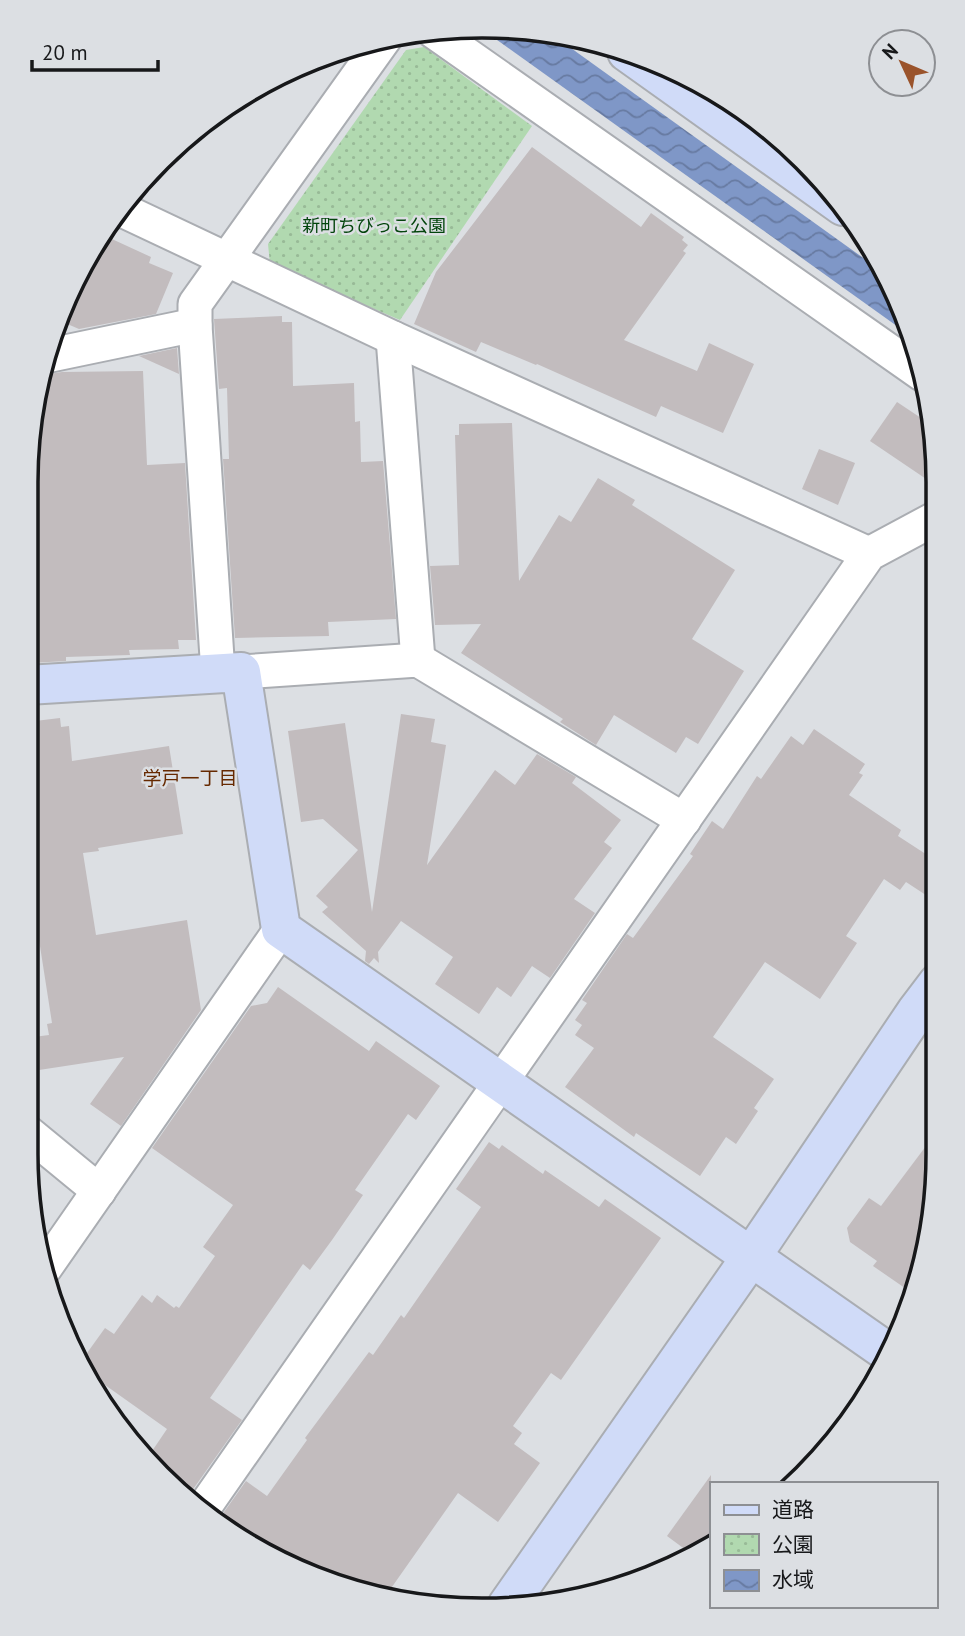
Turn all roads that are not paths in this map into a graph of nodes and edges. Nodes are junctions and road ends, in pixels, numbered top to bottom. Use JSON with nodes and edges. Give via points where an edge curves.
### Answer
{"nodes":[{"id":1,"x":446,"y":40,"type":"edge"},
{"id":2,"x":375,"y":52,"type":"edge"},
{"id":3,"x":718,"y":106,"type":"edge"},
{"id":4,"x":793,"y":166,"type":"edge"},
{"id":5,"x":129,"y":213,"type":"edge"},
{"id":6,"x":227,"y":259,"type":"junction"},
{"id":7,"x":195,"y":324,"type":"junction"},
{"id":8,"x":393,"y":338,"type":"junction"},
{"id":9,"x":58,"y":353,"type":"edge"},
{"id":10,"x":910,"y":366,"type":"edge"},
{"id":11,"x":926,"y":523,"type":"edge"},
{"id":12,"x":869,"y":554,"type":"junction"},
{"id":13,"x":418,"y":660,"type":"junction"},
{"id":14,"x":229,"y":672,"type":"junction"},
{"id":15,"x":38,"y":684,"type":"edge"},
{"id":16,"x":684,"y":820,"type":"junction"},
{"id":17,"x":281,"y":929,"type":"junction"},
{"id":18,"x":926,"y":999,"type":"edge"},
{"id":19,"x":501,"y":1082,"type":"junction"},
{"id":20,"x":38,"y":1140,"type":"edge"},
{"id":21,"x":99,"y":1191,"type":"junction"},
{"id":22,"x":751,"y":1257,"type":"junction"},
{"id":23,"x":52,"y":1259,"type":"edge"},
{"id":24,"x":882,"y":1348,"type":"edge"},
{"id":25,"x":208,"y":1502,"type":"edge"},
{"id":26,"x":514,"y":1597,"type":"edge"}],
"edges":[{"from":1,"to":10,"type":"street"},
{"from":2,"to":6,"type":"street"},
{"from":3,"to":4,"type":"street"},
{"from":5,"to":6,"type":"street"},
{"from":6,"to":7,"type":"street","via":[[195,304]]},
{"from":6,"to":8,"type":"street"},
{"from":7,"to":9,"type":"street"},
{"from":7,"to":14,"type":"street"},
{"from":8,"to":12,"type":"street"},
{"from":8,"to":13,"type":"street"},
{"from":11,"to":12,"type":"street"},
{"from":12,"to":16,"type":"street"},
{"from":13,"to":14,"type":"street"},
{"from":13,"to":16,"type":"street"},
{"from":14,"to":15,"type":"street"},
{"from":14,"to":17,"type":"street"},
{"from":16,"to":19,"type":"street"},
{"from":17,"to":19,"type":"street"},
{"from":17,"to":21,"type":"street"},
{"from":18,"to":22,"type":"street"},
{"from":19,"to":22,"type":"street"},
{"from":19,"to":25,"type":"street"},
{"from":20,"to":21,"type":"street"},
{"from":21,"to":23,"type":"street"},
{"from":22,"to":24,"type":"street"},
{"from":22,"to":26,"type":"street"}]}
